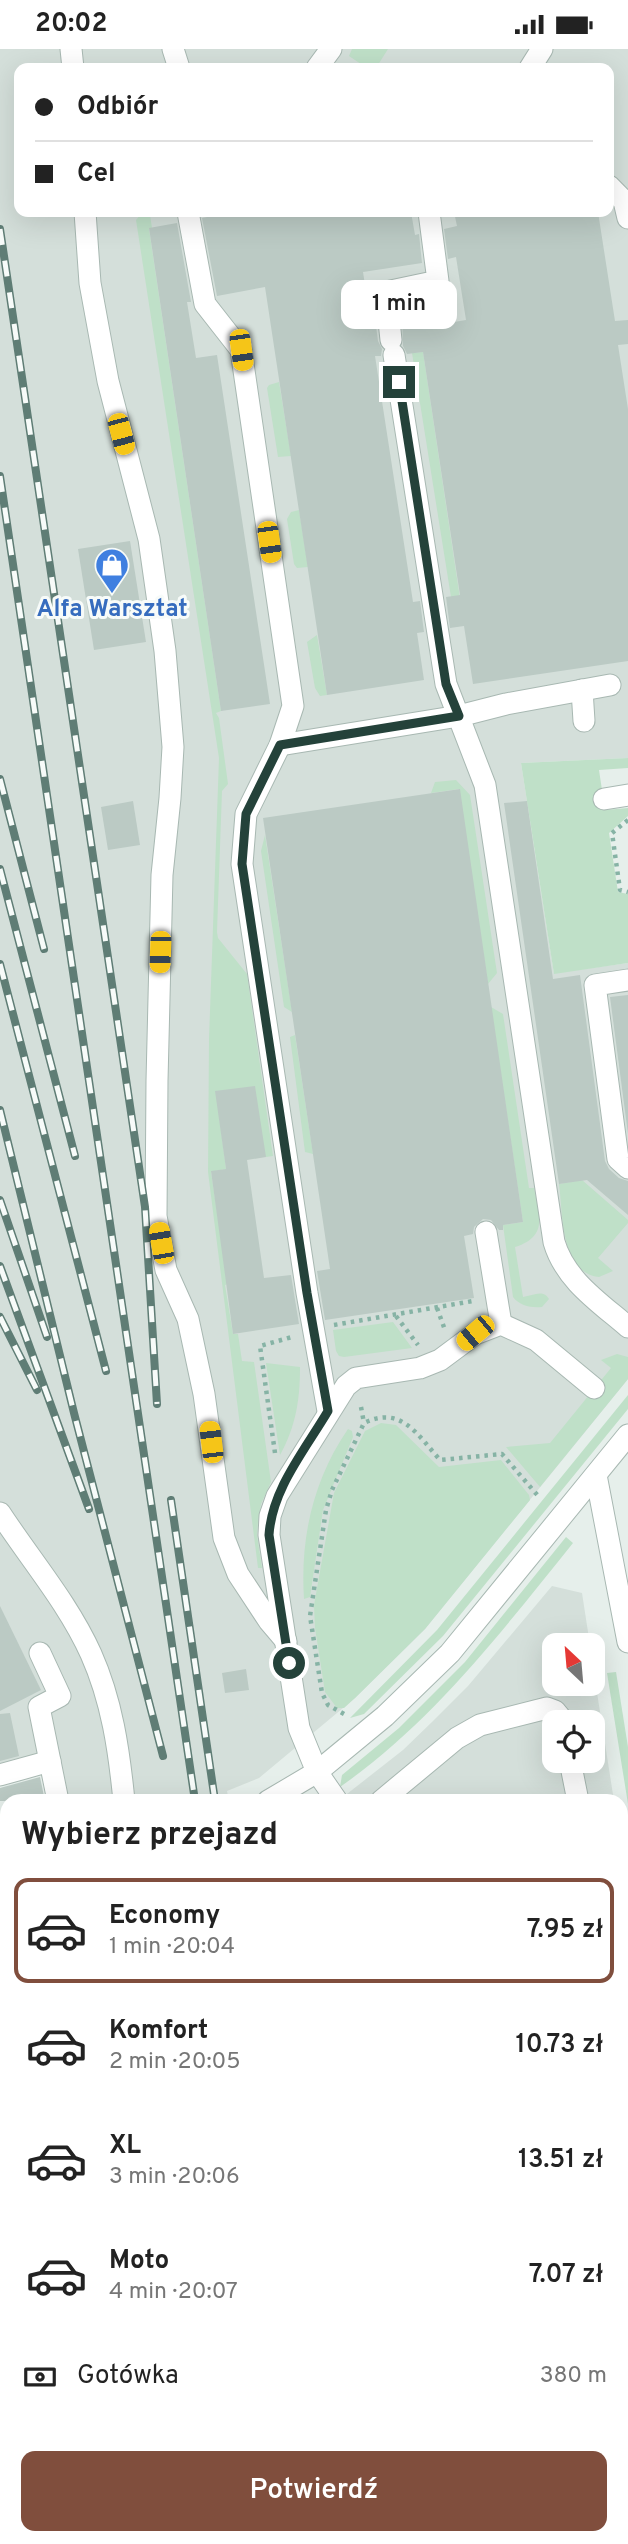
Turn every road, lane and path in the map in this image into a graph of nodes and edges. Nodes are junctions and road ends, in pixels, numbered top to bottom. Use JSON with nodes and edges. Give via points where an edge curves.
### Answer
{"nodes":[{"id":1,"x":614,"y":191,"type":"edge"},
{"id":2,"x":85,"y":217,"type":"edge"},
{"id":3,"x":189,"y":217,"type":"edge"},
{"id":4,"x":430,"y":217,"type":"edge"},
{"id":5,"x":628,"y":218,"type":"edge"},
{"id":6,"x":610,"y":685,"type":"dead end"},
{"id":7,"x":582,"y":690,"type":"junction"},
{"id":8,"x":459,"y":716,"type":"junction"},
{"id":9,"x":584,"y":721,"type":"dead end"},
{"id":10,"x":280,"y":745,"type":"junction"},
{"id":11,"x":628,"y":795,"type":"edge"},
{"id":12,"x":604,"y":799,"type":"dead end"},
{"id":13,"x":628,"y":820,"type":"edge"},
{"id":14,"x":628,"y":891,"type":"edge"},
{"id":15,"x":628,"y":980,"type":"edge"},
{"id":16,"x":628,"y":1168,"type":"edge"},
{"id":17,"x":486,"y":1232,"type":"dead end"},
{"id":18,"x":396,"y":1315,"type":"dead end"},
{"id":19,"x":501,"y":1324,"type":"junction"},
{"id":20,"x":628,"y":1327,"type":"edge"},
{"id":21,"x":421,"y":1348,"type":"dead end"},
{"id":22,"x":594,"y":1388,"type":"dead end"},
{"id":23,"x":328,"y":1411,"type":"junction"},
{"id":24,"x":628,"y":1436,"type":"edge"},
{"id":25,"x":596,"y":1475,"type":"junction"},
{"id":26,"x":539,"y":1497,"type":"dead end"},
{"id":27,"x":0,"y":1513,"type":"edge"},
{"id":28,"x":286,"y":1641,"type":"junction"},
{"id":29,"x":628,"y":1642,"type":"edge"},
{"id":30,"x":40,"y":1653,"type":"dead end"},
{"id":31,"x":552,"y":1710,"type":"edge"},
{"id":32,"x":344,"y":1714,"type":"dead end"},
{"id":33,"x":50,"y":1761,"type":"junction"},
{"id":34,"x":317,"y":1772,"type":"junction"},
{"id":35,"x":572,"y":1773,"type":"edge"},
{"id":36,"x":0,"y":1775,"type":"edge"},
{"id":37,"x":57,"y":1794,"type":"edge"},
{"id":38,"x":123,"y":1794,"type":"edge"},
{"id":39,"x":280,"y":1794,"type":"edge"},
{"id":40,"x":332,"y":1794,"type":"edge"},
{"id":41,"x":390,"y":1794,"type":"edge"},
{"id":42,"x":577,"y":1794,"type":"edge"}],
"edges":[{"from":1,"to":5,"type":"street","via":[[624,201]]},
{"from":2,"to":28,"type":"street","via":[[90,283],[108,381],[149,540],[173,747],[162,875],[156,1216],[166,1270],[188,1319],[204,1394],[224,1538],[238,1574]]},
{"from":3,"to":10,"type":"street","via":[[205,304],[241,350],[293,706]]},
{"from":4,"to":8,"type":"street","via":[[438,281],[386,292],[446,684]]},
{"from":6,"to":7,"type":"street"},
{"from":7,"to":8,"type":"street"},
{"from":7,"to":9,"type":"street"},
{"from":8,"to":10,"type":"street"},
{"from":8,"to":20,"type":"street","via":[[485,785],[559,1261],[578,1285]]},
{"from":10,"to":23,"type":"street","via":[[246,814],[242,864]]},
{"from":11,"to":12,"type":"street"},
{"from":13,"to":14,"type":"path","via":[[612,833],[620,890]]},
{"from":15,"to":16,"type":"street","via":[[595,985],[618,1159]]},
{"from":17,"to":19,"type":"street"},
{"from":18,"to":21,"type":"path"},
{"from":19,"to":22,"type":"street","via":[[536,1340]]},
{"from":19,"to":23,"type":"street","via":[[475,1333],[420,1369],[356,1378]]},
{"from":23,"to":28,"type":"street","via":[[277,1496],[270,1516]]},
{"from":24,"to":25,"type":"street"},
{"from":25,"to":29,"type":"street"},
{"from":25,"to":34,"type":"street","via":[[450,1653],[385,1717]]},
{"from":26,"to":32,"type":"path","via":[[502,1454],[440,1460],[397,1419],[383,1416],[364,1423],[326,1510],[310,1616],[322,1693],[328,1705]]},
{"from":27,"to":38,"type":"street","via":[[70,1615],[91,1654],[116,1732]]},
{"from":28,"to":34,"type":"street","via":[[299,1728]]},
{"from":30,"to":33,"type":"street","via":[[60,1696],[39,1707]]},
{"from":31,"to":41,"type":"street","via":[[480,1725],[457,1738]]},
{"from":33,"to":36,"type":"street"},
{"from":33,"to":37,"type":"street"},
{"from":34,"to":39,"type":"street"},
{"from":34,"to":40,"type":"street"},
{"from":35,"to":42,"type":"street"}]}
